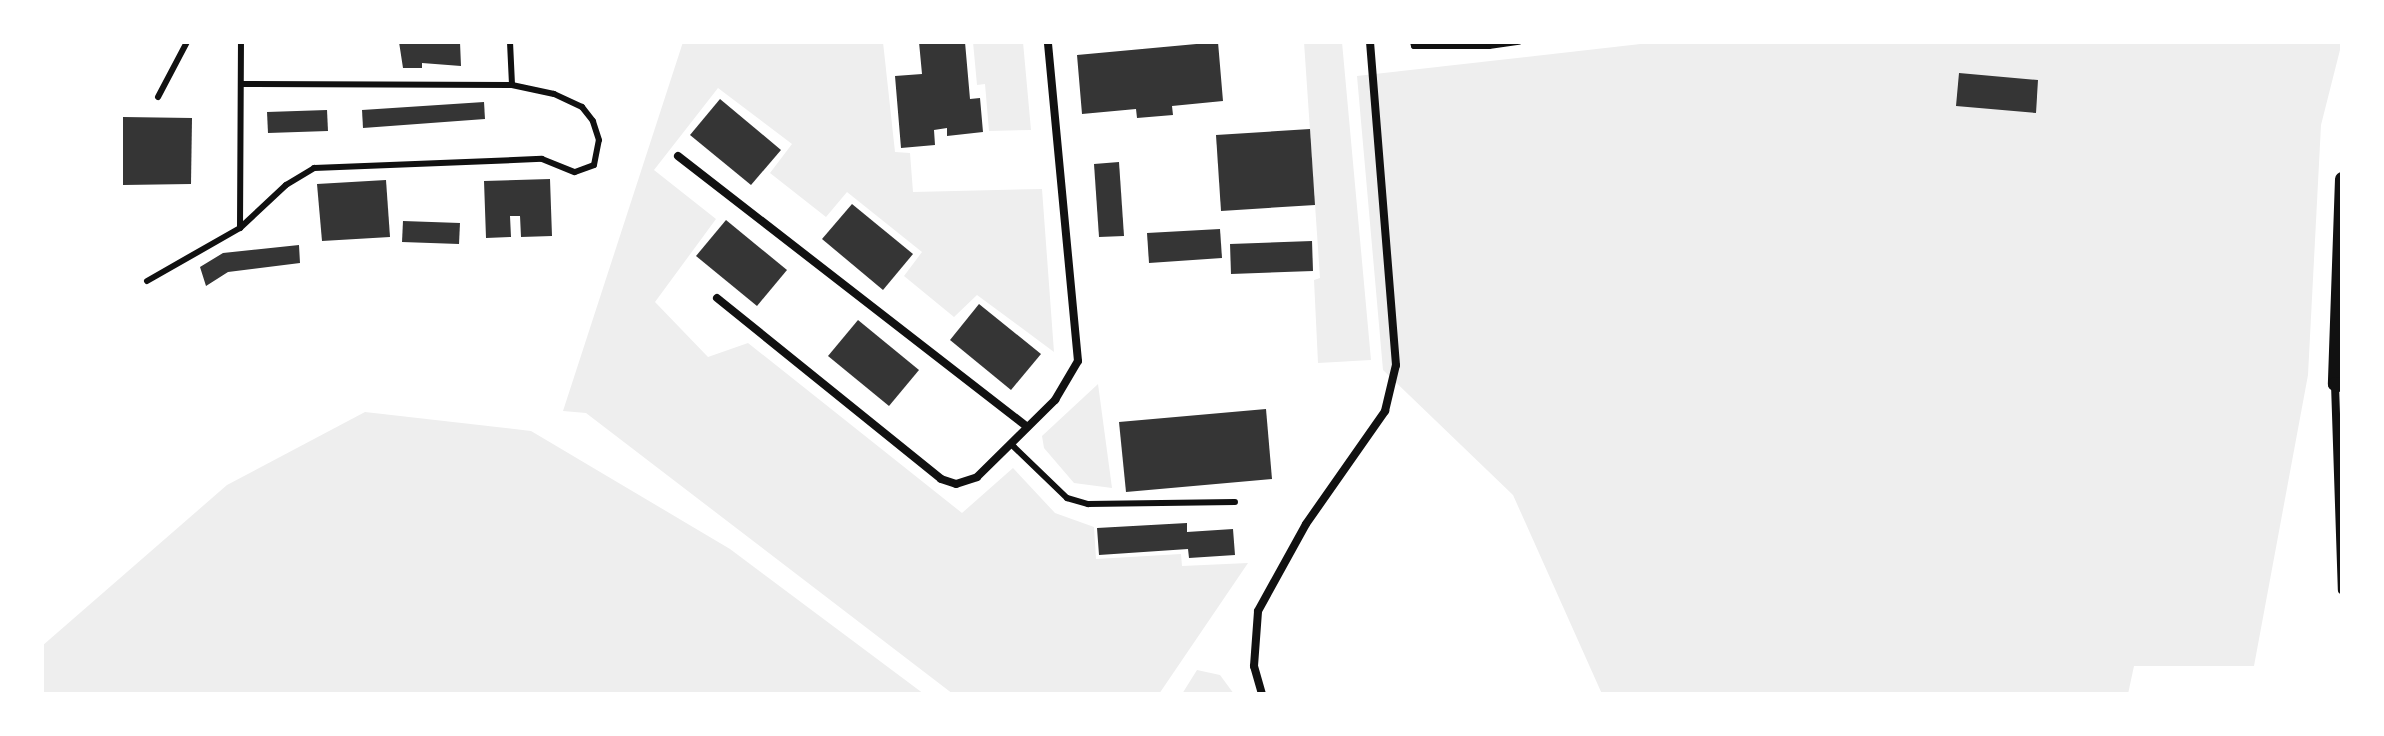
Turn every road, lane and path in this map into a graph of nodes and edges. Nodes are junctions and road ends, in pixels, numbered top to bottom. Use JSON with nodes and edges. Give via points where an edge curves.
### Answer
{"nodes":[{"id":1,"x":187,"y":42,"type":"edge"},
{"id":2,"x":241,"y":42,"type":"edge"},
{"id":3,"x":510,"y":42,"type":"edge"},
{"id":4,"x":1048,"y":42,"type":"edge"},
{"id":5,"x":1370,"y":42,"type":"edge"},
{"id":6,"x":1413,"y":42,"type":"edge"},
{"id":7,"x":1519,"y":42,"type":"edge"},
{"id":8,"x":241,"y":84,"type":"junction"},
{"id":9,"x":512,"y":85,"type":"junction"},
{"id":10,"x":158,"y":97,"type":"dead end"},
{"id":11,"x":678,"y":156,"type":"dead end"},
{"id":12,"x":2342,"y":179,"type":"edge"},
{"id":13,"x":240,"y":228,"type":"junction"},
{"id":14,"x":147,"y":281,"type":"dead end"},
{"id":15,"x":717,"y":298,"type":"dead end"},
{"id":16,"x":2338,"y":384,"type":"edge"},
{"id":17,"x":1027,"y":427,"type":"junction"},
{"id":18,"x":1011,"y":444,"type":"junction"},
{"id":19,"x":1235,"y":502,"type":"dead end"},
{"id":20,"x":2342,"y":590,"type":"edge"},
{"id":21,"x":1262,"y":694,"type":"edge"}],
"edges":[{"from":1,"to":10,"type":"lane"},
{"from":2,"to":8,"type":"lane"},
{"from":3,"to":9,"type":"lane"},
{"from":4,"to":17,"type":"street","via":[[1078,361],[1067,386]]},
{"from":5,"to":21,"type":"street","via":[[1396,365],[1385,411],[1306,524],[1258,611],[1254,666]]},
{"from":6,"to":7,"type":"lane"},
{"from":8,"to":9,"type":"lane"},
{"from":8,"to":13,"type":"lane"},
{"from":9,"to":13,"type":"lane","via":[[554,94],[582,107],[599,140],[594,165],[575,172],[542,159],[314,168],[286,185]]},
{"from":11,"to":17,"type":"street"},
{"from":12,"to":16,"type":"street"},
{"from":13,"to":14,"type":"lane"},
{"from":15,"to":18,"type":"street","via":[[948,483],[977,477]]},
{"from":16,"to":20,"type":"street"},
{"from":17,"to":18,"type":"street"},
{"from":18,"to":19,"type":"lane","via":[[1067,498],[1088,504]]}]}
